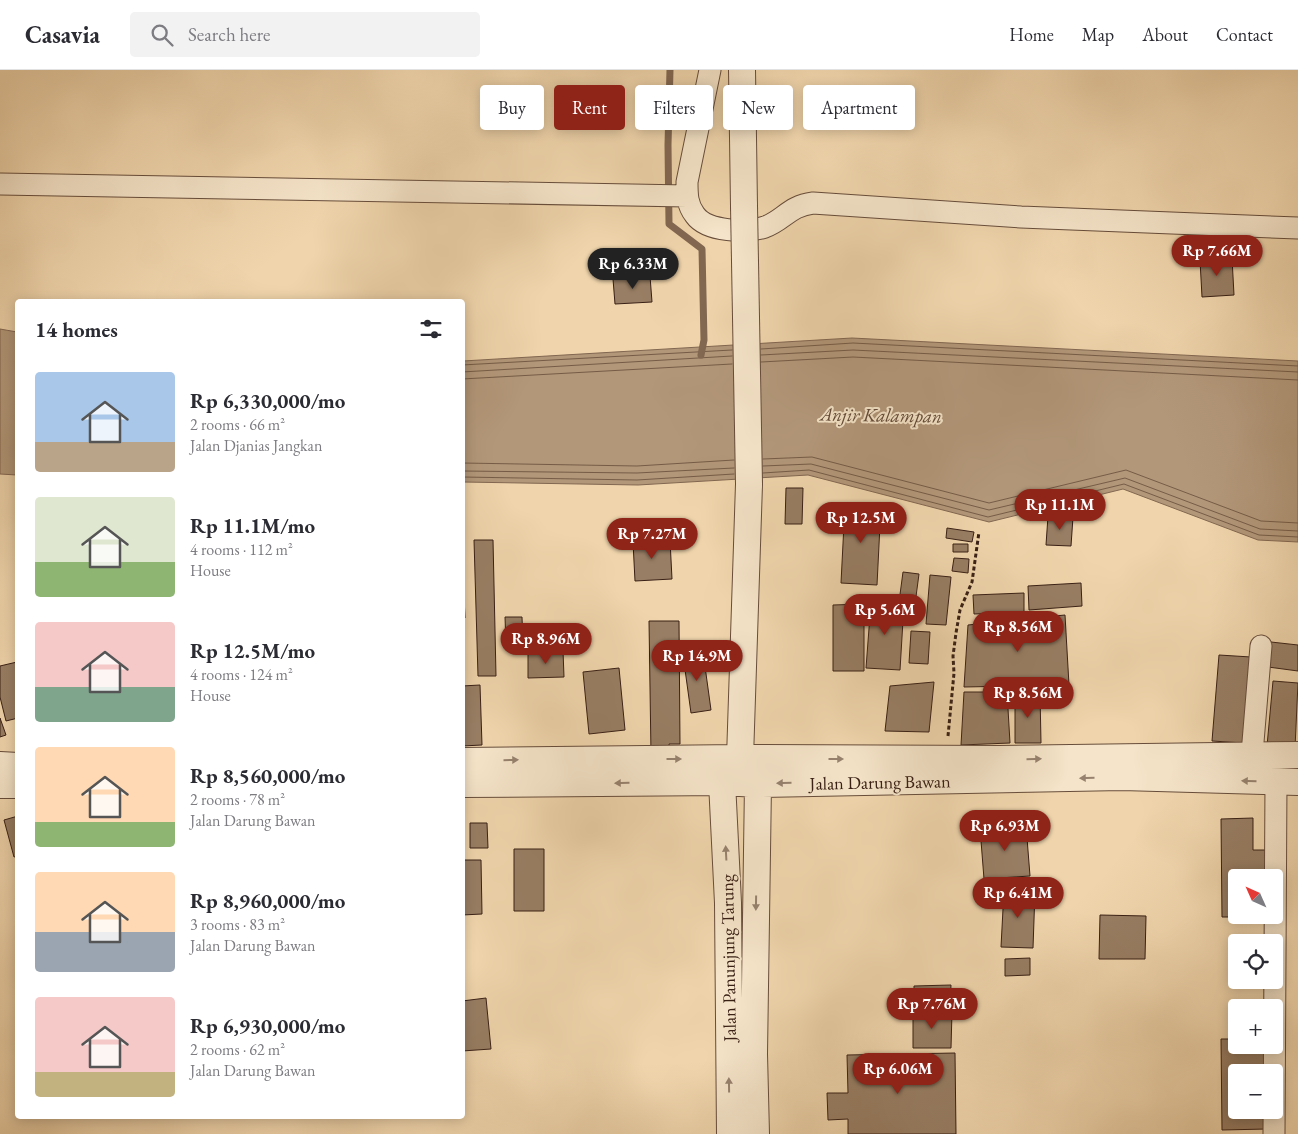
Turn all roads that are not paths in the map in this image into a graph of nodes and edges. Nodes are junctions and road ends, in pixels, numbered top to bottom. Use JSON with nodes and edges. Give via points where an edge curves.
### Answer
{"nodes":[{"id":1,"x":710,"y":70,"type":"edge"},
{"id":2,"x":742,"y":70,"type":"edge"},
{"id":3,"x":0,"y":184,"type":"edge"},
{"id":4,"x":686,"y":196,"type":"junction"},
{"id":5,"x":1298,"y":228,"type":"edge"},
{"id":6,"x":1261,"y":646,"type":"dead end"},
{"id":7,"x":1252,"y":754,"type":"junction"},
{"id":8,"x":1298,"y":755,"type":"edge"},
{"id":9,"x":740,"y":758,"type":"junction"},
{"id":10,"x":465,"y":760,"type":"edge"},
{"id":11,"x":0,"y":765,"type":"edge"},
{"id":12,"x":15,"y":766,"type":"edge"},
{"id":13,"x":999,"y":769,"type":"junction"},
{"id":14,"x":551,"y":772,"type":"junction"},
{"id":15,"x":722,"y":782,"type":"junction"},
{"id":16,"x":1287,"y":782,"type":"edge"},
{"id":17,"x":465,"y":784,"type":"edge"},
{"id":18,"x":758,"y":784,"type":"junction"},
{"id":19,"x":0,"y":785,"type":"edge"},
{"id":20,"x":15,"y":785,"type":"edge"},
{"id":21,"x":741,"y":1055,"type":"junction"},
{"id":22,"x":730,"y":1134,"type":"edge"},
{"id":23,"x":756,"y":1134,"type":"edge"},
{"id":24,"x":1274,"y":1134,"type":"edge"}],
"edges":[{"from":1,"to":4,"type":"street"},
{"from":2,"to":9,"type":"street","bridge":true,"via":[[749,484]]},
{"from":3,"to":4,"type":"street"},
{"from":4,"to":5,"type":"street","via":[[696,217],[703,222],[738,230],[768,226],[802,204],[813,203],[1021,217]]},
{"from":6,"to":7,"type":"street"},
{"from":7,"to":8,"type":"street","name":"Jalan Darung Bawan"},
{"from":13,"to":7,"type":"street","name":"Jalan Darung Bawan","one_way":true},
{"from":9,"to":13,"type":"street","name":"Jalan Darung Bawan","one_way":true,"via":[[946,759]]},
{"from":14,"to":9,"type":"street","name":"Jalan Darung Bawan","one_way":true},
{"from":10,"to":14,"type":"street","name":"Jalan Darung Bawan","one_way":true},
{"from":11,"to":12,"type":"street"},
{"from":16,"to":13,"type":"street","name":"Jalan Darung Bawan","one_way":true},
{"from":13,"to":18,"type":"street","name":"Jalan Darung Bawan","one_way":true},
{"from":15,"to":14,"type":"street","name":"Jalan Darung Bawan","one_way":true},
{"from":14,"to":17,"type":"street","name":"Jalan Darung Bawan"},
{"from":15,"to":18,"type":"street","name":"Jalan Darung Bawan"},
{"from":21,"to":15,"type":"street","name":"Jalan Panunjung Tarung","one_way":true},
{"from":16,"to":24,"type":"street"},
{"from":18,"to":21,"type":"street","name":"Jalan Panunjung Tarung","one_way":true},
{"from":19,"to":20,"type":"street"},
{"from":22,"to":21,"type":"street","name":"Jalan Panunjung Tarung","one_way":true},
{"from":21,"to":23,"type":"street","name":"Jalan Panunjung Tarung"}]}
